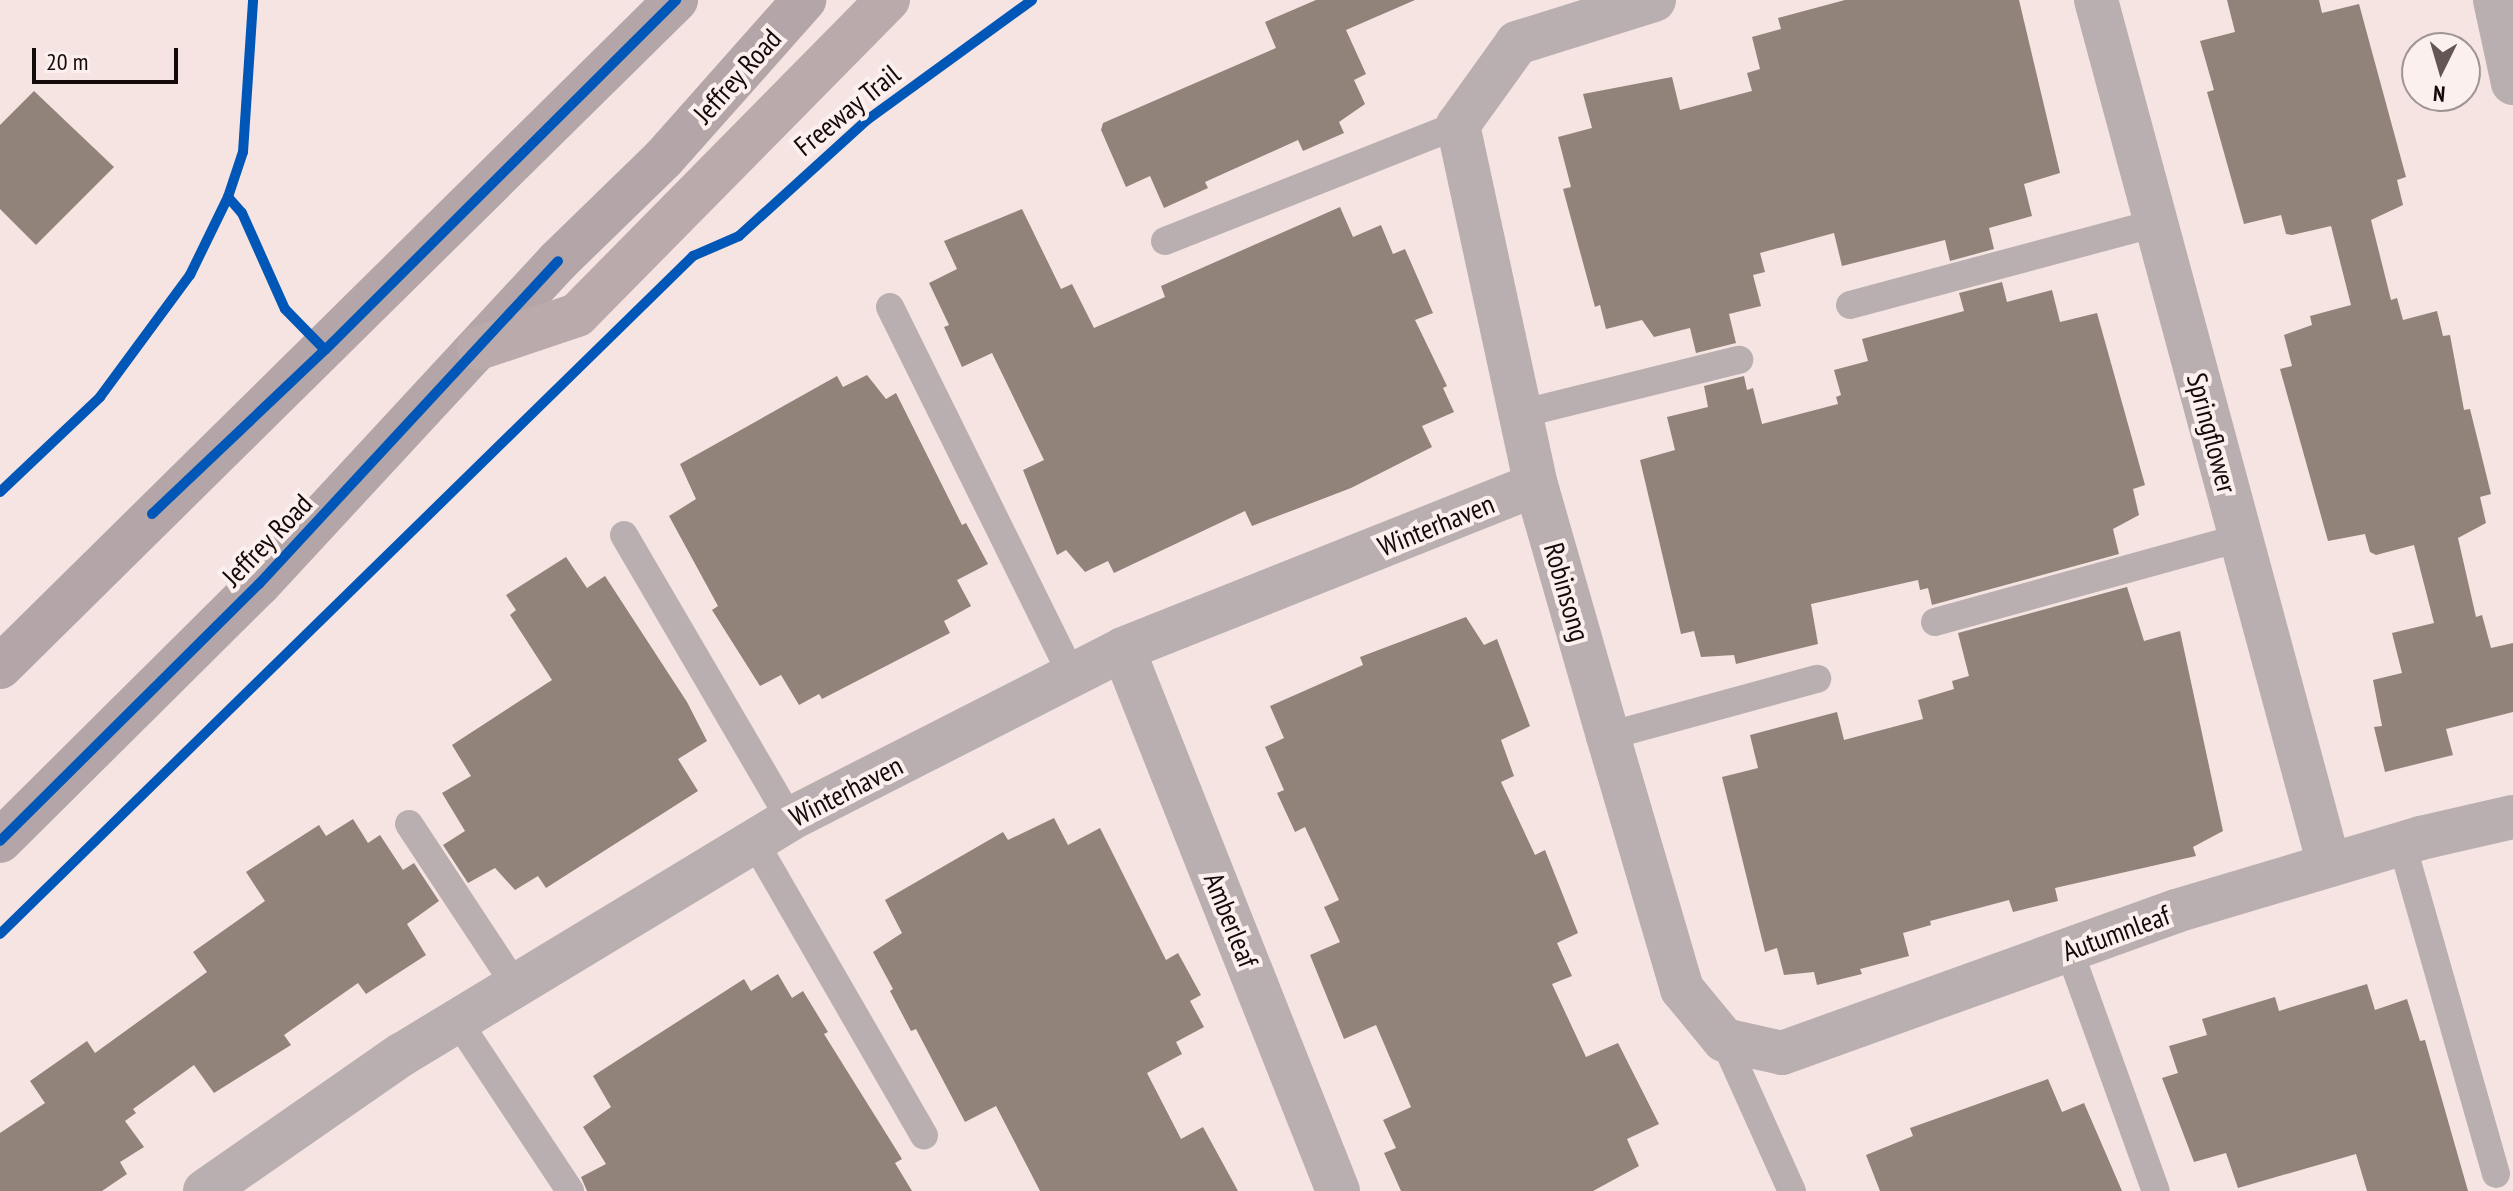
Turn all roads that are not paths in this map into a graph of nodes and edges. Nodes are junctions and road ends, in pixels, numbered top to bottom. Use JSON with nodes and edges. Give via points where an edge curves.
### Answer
{"nodes":[{"id":1,"x":676,"y":0,"type":"edge"},
{"id":2,"x":804,"y":0,"type":"edge"},
{"id":3,"x":888,"y":0,"type":"edge"},
{"id":4,"x":1654,"y":0,"type":"edge"},
{"id":5,"x":2096,"y":0,"type":"edge"},
{"id":6,"x":2495,"y":0,"type":"edge"},
{"id":7,"x":2513,"y":83,"type":"edge"},
{"id":8,"x":1458,"y":125,"type":"junction"},
{"id":9,"x":2156,"y":223,"type":"junction"},
{"id":10,"x":1165,"y":241,"type":"dead end"},
{"id":11,"x":1850,"y":305,"type":"dead end"},
{"id":12,"x":890,"y":307,"type":"dead end"},
{"id":13,"x":479,"y":348,"type":"junction"},
{"id":14,"x":1739,"y":360,"type":"dead end"},
{"id":15,"x":1520,"y":414,"type":"junction"},
{"id":16,"x":1536,"y":485,"type":"junction"},
{"id":17,"x":624,"y":535,"type":"dead end"},
{"id":18,"x":2241,"y":538,"type":"junction"},
{"id":19,"x":1935,"y":622,"type":"dead end"},
{"id":20,"x":1123,"y":649,"type":"junction"},
{"id":21,"x":0,"y":667,"type":"edge"},
{"id":22,"x":1072,"y":675,"type":"junction"},
{"id":23,"x":1817,"y":679,"type":"dead end"},
{"id":24,"x":1608,"y":736,"type":"junction"},
{"id":25,"x":2513,"y":817,"type":"edge"},
{"id":26,"x":409,"y":824,"type":"dead end"},
{"id":27,"x":772,"y":830,"type":"junction"},
{"id":28,"x":0,"y":841,"type":"edge"},
{"id":29,"x":2402,"y":844,"type":"junction"},
{"id":30,"x":2329,"y":865,"type":"junction"},
{"id":31,"x":2069,"y":950,"type":"junction"},
{"id":32,"x":515,"y":985,"type":"junction"},
{"id":33,"x":457,"y":1020,"type":"junction"},
{"id":34,"x":1724,"y":1040,"type":"junction"},
{"id":35,"x":924,"y":1135,"type":"dead end"},
{"id":36,"x":2496,"y":1174,"type":"dead end"},
{"id":37,"x":205,"y":1191,"type":"edge"},
{"id":38,"x":570,"y":1191,"type":"edge"},
{"id":39,"x":1338,"y":1191,"type":"edge"},
{"id":40,"x":1792,"y":1191,"type":"edge"},
{"id":41,"x":2156,"y":1191,"type":"edge"}],
"edges":[{"from":1,"to":21,"type":"main road"},
{"from":2,"to":13,"type":"main road","name":"Jeffrey Road","via":[[663,159]]},
{"from":3,"to":13,"type":"highway","via":[[577,315]]},
{"from":4,"to":8,"type":"street","via":[[1517,43]]},
{"from":5,"to":9,"type":"street","name":"Springflower"},
{"from":6,"to":7,"type":"street"},
{"from":8,"to":10,"type":"lane"},
{"from":8,"to":15,"type":"street","name":"Robinsong"},
{"from":9,"to":11,"type":"lane"},
{"from":9,"to":18,"type":"street","name":"Springflower"},
{"from":12,"to":22,"type":"lane"},
{"from":13,"to":28,"type":"main road","name":"Jeffrey Road","via":[[259,584]]},
{"from":14,"to":15,"type":"lane"},
{"from":15,"to":16,"type":"street","name":"Robinsong"},
{"from":16,"to":20,"type":"street","name":"Winterhaven"},
{"from":16,"to":24,"type":"street","name":"Robinsong"},
{"from":17,"to":27,"type":"lane"},
{"from":18,"to":19,"type":"lane"},
{"from":18,"to":30,"type":"street","name":"Springflower"},
{"from":20,"to":22,"type":"street","name":"Winterhaven"},
{"from":20,"to":39,"type":"street","name":"Amberleaf"},
{"from":22,"to":27,"type":"street","name":"Winterhaven"},
{"from":23,"to":24,"type":"lane"},
{"from":24,"to":34,"type":"street","name":"Robinsong","via":[[1682,989]]},
{"from":25,"to":29,"type":"street","name":"Autumnleaf"},
{"from":26,"to":32,"type":"lane"},
{"from":27,"to":32,"type":"street","name":"Winterhaven"},
{"from":27,"to":35,"type":"lane"},
{"from":29,"to":30,"type":"street","name":"Autumnleaf"},
{"from":29,"to":36,"type":"lane"},
{"from":30,"to":31,"type":"street","name":"Autumnleaf"},
{"from":31,"to":34,"type":"street","name":"Autumnleaf","via":[[1782,1053]]},
{"from":31,"to":41,"type":"lane"},
{"from":32,"to":33,"type":"street","name":"Winterhaven"},
{"from":33,"to":37,"type":"street","name":"Winterhaven"},
{"from":33,"to":38,"type":"lane"},
{"from":34,"to":40,"type":"lane"}]}
